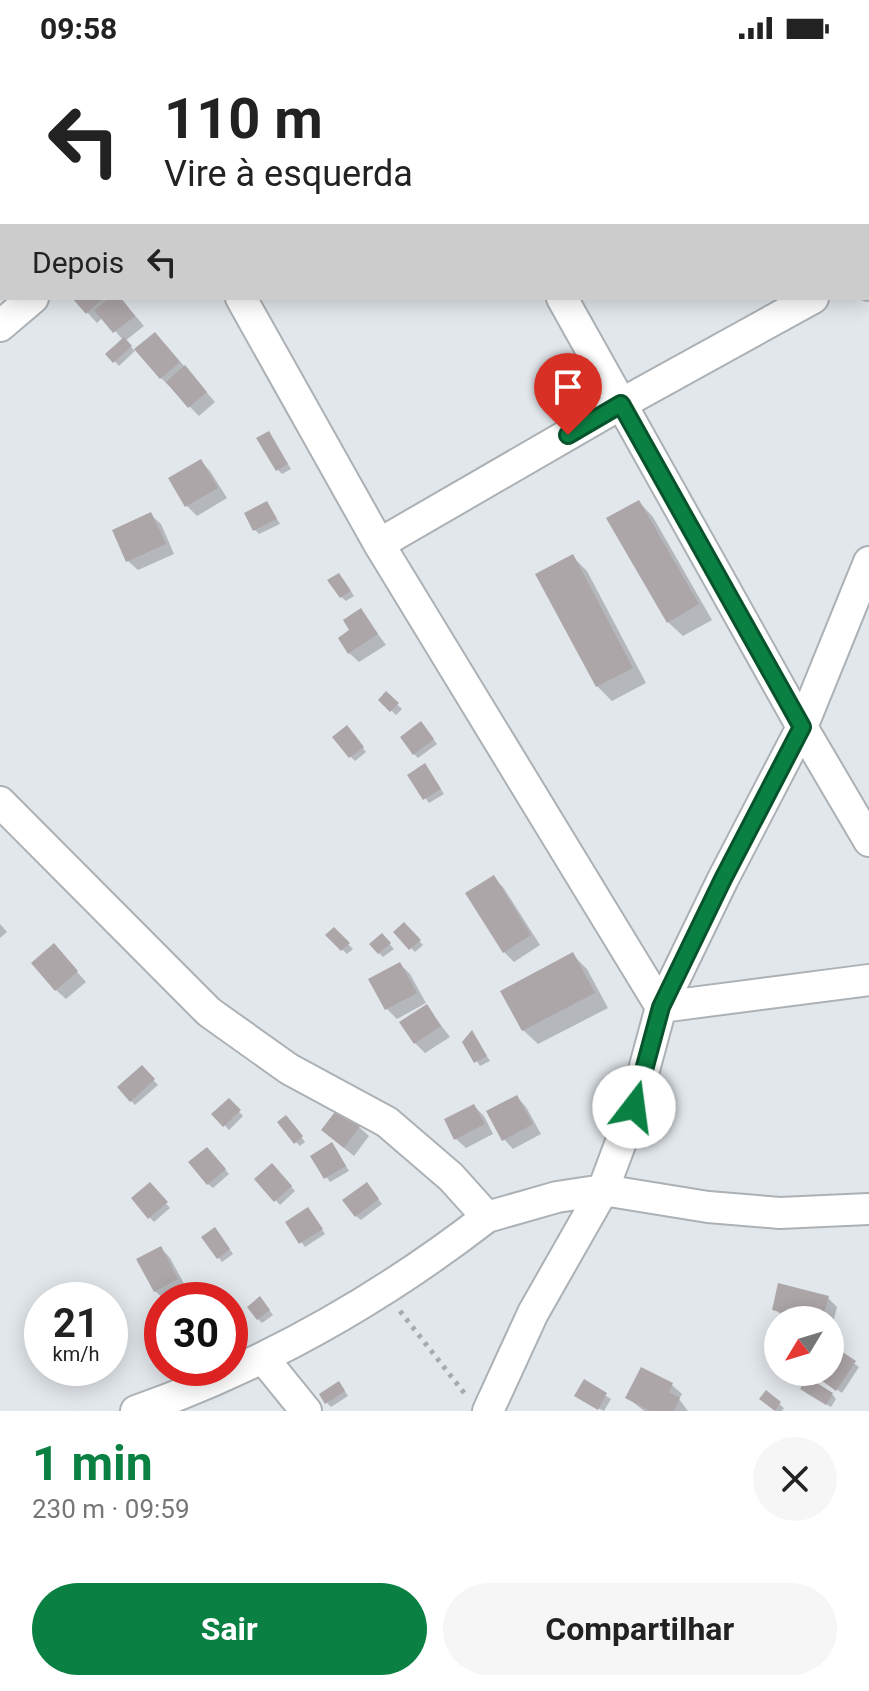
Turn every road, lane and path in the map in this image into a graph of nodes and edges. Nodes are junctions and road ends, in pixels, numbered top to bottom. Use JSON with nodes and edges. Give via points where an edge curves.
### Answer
{"nodes":[{"id":1,"x":31,"y":300,"type":"edge"},
{"id":2,"x":242,"y":300,"type":"edge"},
{"id":3,"x":563,"y":300,"type":"edge"},
{"id":4,"x":809,"y":300,"type":"edge"},
{"id":5,"x":0,"y":326,"type":"edge"},
{"id":6,"x":621,"y":404,"type":"junction"},
{"id":7,"x":379,"y":544,"type":"junction"},
{"id":8,"x":869,"y":562,"type":"edge"},
{"id":9,"x":802,"y":727,"type":"junction"},
{"id":10,"x":0,"y":802,"type":"edge"},
{"id":11,"x":869,"y":841,"type":"edge"},
{"id":12,"x":869,"y":980,"type":"edge"},
{"id":13,"x":661,"y":1007,"type":"junction"},
{"id":14,"x":603,"y":1190,"type":"junction"},
{"id":15,"x":869,"y":1209,"type":"edge"},
{"id":16,"x":487,"y":1217,"type":"junction"},
{"id":17,"x":384,"y":1291,"type":"junction"},
{"id":18,"x":263,"y":1358,"type":"junction"},
{"id":19,"x":478,"y":1405,"type":"edge"},
{"id":20,"x":170,"y":1406,"type":"edge"},
{"id":21,"x":136,"y":1411,"type":"edge"},
{"id":22,"x":306,"y":1411,"type":"edge"}],
"edges":[{"from":1,"to":5,"type":"street"},
{"from":2,"to":7,"type":"street"},
{"from":3,"to":6,"type":"street"},
{"from":4,"to":6,"type":"street"},
{"from":6,"to":7,"type":"street"},
{"from":6,"to":9,"type":"street"},
{"from":7,"to":13,"type":"street"},
{"from":8,"to":9,"type":"street"},
{"from":9,"to":11,"type":"street"},
{"from":9,"to":13,"type":"street"},
{"from":10,"to":16,"type":"street","via":[[209,1012],[289,1069],[387,1122],[451,1177]]},
{"from":12,"to":13,"type":"street"},
{"from":13,"to":14,"type":"street","via":[[634,1107]]},
{"from":14,"to":15,"type":"street","via":[[780,1213]]},
{"from":14,"to":16,"type":"street"},
{"from":14,"to":19,"type":"street"},
{"from":16,"to":17,"type":"street"},
{"from":17,"to":18,"type":"street"},
{"from":17,"to":19,"type":"path"},
{"from":18,"to":20,"type":"street"},
{"from":18,"to":22,"type":"street"},
{"from":20,"to":21,"type":"street"}]}
